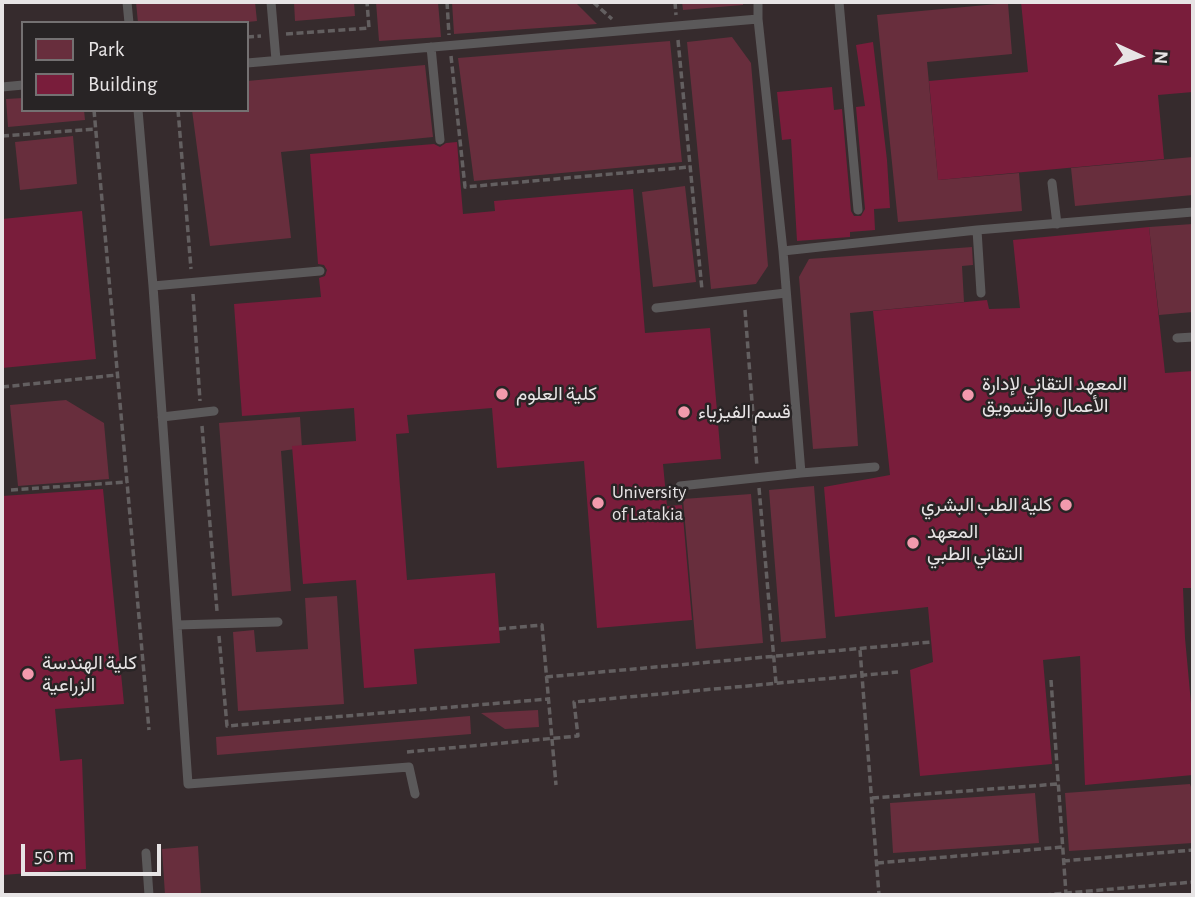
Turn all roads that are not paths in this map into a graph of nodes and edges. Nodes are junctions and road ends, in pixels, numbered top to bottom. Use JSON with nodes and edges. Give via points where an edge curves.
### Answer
{"nodes":[{"id":1,"x":127,"y":2,"type":"edge"},
{"id":2,"x":271,"y":2,"type":"edge"},
{"id":3,"x":758,"y":2,"type":"edge"},
{"id":4,"x":839,"y":2,"type":"edge"},
{"id":5,"x":758,"y":19,"type":"junction"},
{"id":6,"x":129,"y":21,"type":"edge"},
{"id":7,"x":430,"y":47,"type":"junction"},
{"id":8,"x":276,"y":60,"type":"junction"},
{"id":9,"x":248,"y":63,"type":"edge"},
{"id":10,"x":21,"y":85,"type":"edge"},
{"id":11,"x":2,"y":87,"type":"edge"},
{"id":12,"x":138,"y":112,"type":"edge"},
{"id":13,"x":440,"y":140,"type":"dead end"},
{"id":14,"x":1052,"y":183,"type":"dead end"},
{"id":15,"x":858,"y":210,"type":"dead end"},
{"id":16,"x":1193,"y":212,"type":"edge"},
{"id":17,"x":1057,"y":224,"type":"junction"},
{"id":18,"x":977,"y":230,"type":"junction"},
{"id":19,"x":783,"y":251,"type":"junction"},
{"id":20,"x":320,"y":271,"type":"dead end"},
{"id":21,"x":153,"y":286,"type":"junction"},
{"id":22,"x":786,"y":293,"type":"junction"},
{"id":23,"x":981,"y":293,"type":"dead end"},
{"id":24,"x":656,"y":308,"type":"dead end"},
{"id":25,"x":1193,"y":337,"type":"edge"},
{"id":26,"x":1177,"y":338,"type":"dead end"},
{"id":27,"x":214,"y":411,"type":"dead end"},
{"id":28,"x":162,"y":417,"type":"junction"},
{"id":29,"x":875,"y":467,"type":"dead end"},
{"id":30,"x":801,"y":473,"type":"junction"},
{"id":31,"x":680,"y":486,"type":"dead end"},
{"id":32,"x":278,"y":622,"type":"dead end"},
{"id":33,"x":177,"y":625,"type":"junction"},
{"id":34,"x":415,"y":794,"type":"dead end"},
{"id":35,"x":146,"y":853,"type":"dead end"},
{"id":36,"x":149,"y":895,"type":"edge"}],
"edges":[{"from":1,"to":6,"type":"lane"},
{"from":2,"to":8,"type":"lane"},
{"from":3,"to":5,"type":"lane"},
{"from":4,"to":15,"type":"lane"},
{"from":5,"to":7,"type":"lane"},
{"from":5,"to":19,"type":"lane"},
{"from":7,"to":8,"type":"lane"},
{"from":7,"to":13,"type":"lane"},
{"from":8,"to":9,"type":"lane"},
{"from":10,"to":11,"type":"lane"},
{"from":12,"to":21,"type":"lane"},
{"from":14,"to":17,"type":"lane"},
{"from":16,"to":17,"type":"lane"},
{"from":17,"to":18,"type":"lane"},
{"from":18,"to":19,"type":"lane"},
{"from":18,"to":23,"type":"lane"},
{"from":19,"to":22,"type":"lane"},
{"from":20,"to":21,"type":"lane"},
{"from":21,"to":28,"type":"lane"},
{"from":22,"to":24,"type":"lane"},
{"from":22,"to":30,"type":"lane"},
{"from":25,"to":26,"type":"lane"},
{"from":27,"to":28,"type":"lane"},
{"from":28,"to":33,"type":"lane"},
{"from":29,"to":30,"type":"lane"},
{"from":30,"to":31,"type":"lane"},
{"from":32,"to":33,"type":"lane"},
{"from":33,"to":34,"type":"lane","via":[[188,783],[409,767]]},
{"from":35,"to":36,"type":"lane"}]}
